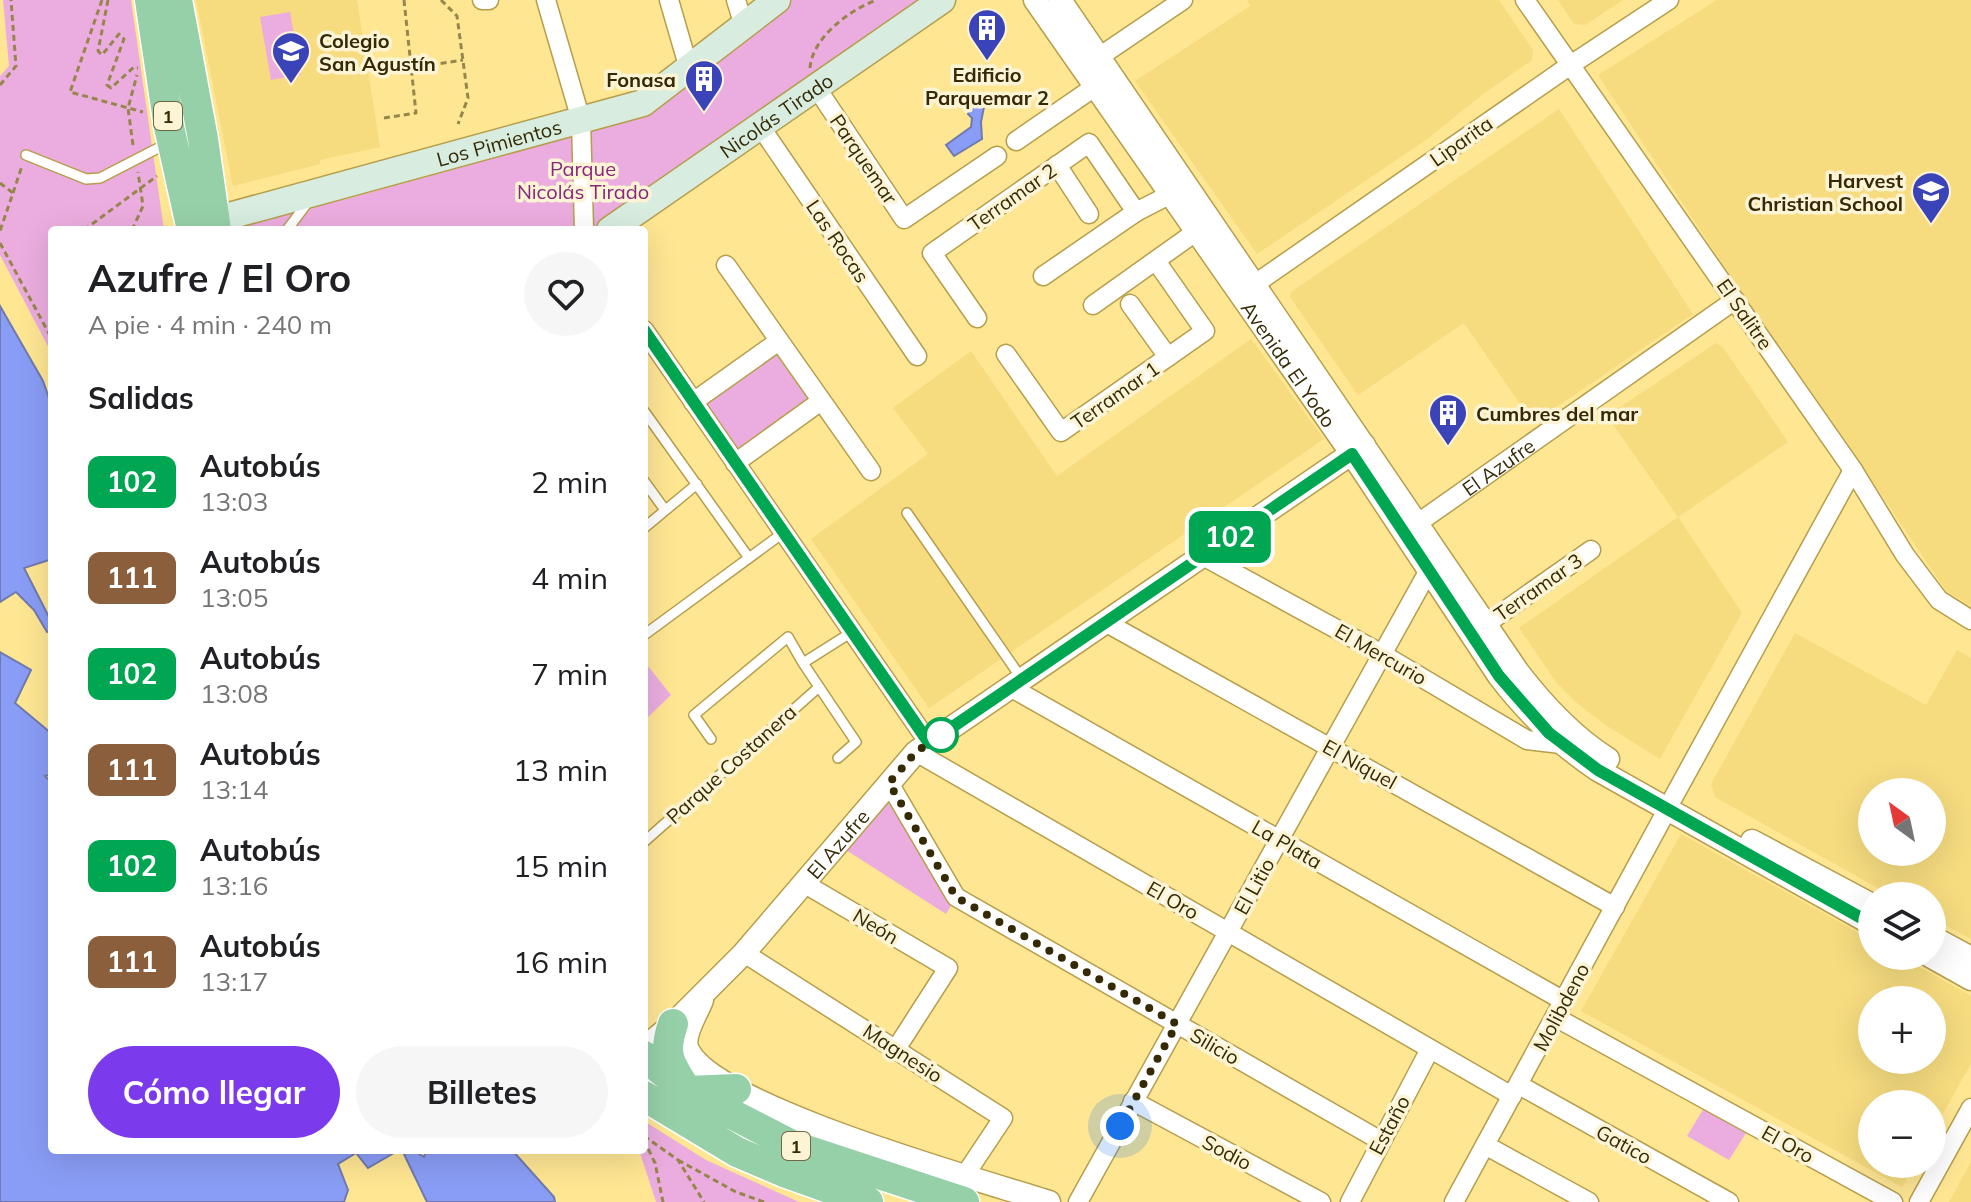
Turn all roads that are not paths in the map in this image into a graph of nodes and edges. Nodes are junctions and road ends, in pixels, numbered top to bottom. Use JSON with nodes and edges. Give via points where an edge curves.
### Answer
{"nodes":[{"id":1,"x":150,"y":0,"type":"edge"},
{"id":2,"x":177,"y":0,"type":"edge"},
{"id":3,"x":482,"y":0,"type":"edge"},
{"id":4,"x":489,"y":0,"type":"edge"},
{"id":5,"x":546,"y":0,"type":"edge"},
{"id":6,"x":669,"y":0,"type":"edge"},
{"id":7,"x":736,"y":0,"type":"edge"},
{"id":8,"x":777,"y":0,"type":"edge"},
{"id":9,"x":942,"y":0,"type":"edge"},
{"id":10,"x":1035,"y":0,"type":"edge"},
{"id":11,"x":1060,"y":0,"type":"edge"},
{"id":12,"x":1183,"y":0,"type":"edge"},
{"id":13,"x":1525,"y":0,"type":"edge"},
{"id":14,"x":1669,"y":0,"type":"edge"},
{"id":15,"x":744,"y":26,"type":"junction"},
{"id":16,"x":1099,"y":57,"type":"junction"},
{"id":17,"x":1569,"y":66,"type":"junction"},
{"id":18,"x":689,"y":69,"type":"junction"},
{"id":19,"x":1096,"y":86,"type":"junction"},
{"id":20,"x":816,"y":87,"type":"junction"},
{"id":21,"x":581,"y":120,"type":"junction"},
{"id":22,"x":760,"y":126,"type":"junction"},
{"id":23,"x":172,"y":140,"type":"junction"},
{"id":24,"x":1016,"y":141,"type":"dead end"},
{"id":25,"x":26,"y":155,"type":"road end"},
{"id":26,"x":997,"y":156,"type":"dead end"},
{"id":27,"x":1057,"y":165,"type":"junction"},
{"id":28,"x":315,"y":193,"type":"junction"},
{"id":29,"x":1171,"y":194,"type":"junction"},
{"id":30,"x":1136,"y":212,"type":"junction"},
{"id":31,"x":1089,"y":214,"type":"dead end"},
{"id":32,"x":204,"y":226,"type":"edge"},
{"id":33,"x":204,"y":226,"type":"edge"},
{"id":34,"x":207,"y":226,"type":"edge"},
{"id":35,"x":290,"y":226,"type":"edge"},
{"id":36,"x":584,"y":226,"type":"edge"},
{"id":37,"x":616,"y":226,"type":"edge"},
{"id":38,"x":1197,"y":231,"type":"junction"},
{"id":39,"x":1156,"y":261,"type":"junction"},
{"id":40,"x":726,"y":265,"type":"dead end"},
{"id":41,"x":1043,"y":276,"type":"dead end"},
{"id":42,"x":1255,"y":284,"type":"junction"},
{"id":43,"x":1735,"y":300,"type":"junction"},
{"id":44,"x":1130,"y":304,"type":"dead end"},
{"id":45,"x":1093,"y":305,"type":"dead end"},
{"id":46,"x":977,"y":318,"type":"dead end"},
{"id":47,"x":648,"y":336,"type":"edge"},
{"id":48,"x":779,"y":341,"type":"junction"},
{"id":49,"x":1006,"y":354,"type":"dead end"},
{"id":50,"x":917,"y":356,"type":"dead end"},
{"id":51,"x":1168,"y":357,"type":"junction"},
{"id":52,"x":821,"y":401,"type":"junction"},
{"id":53,"x":693,"y":402,"type":"junction"},
{"id":54,"x":648,"y":417,"type":"edge"},
{"id":55,"x":1358,"y":449,"type":"junction"},
{"id":56,"x":735,"y":463,"type":"junction"},
{"id":57,"x":1853,"y":470,"type":"junction"},
{"id":58,"x":871,"y":471,"type":"dead end"},
{"id":59,"x":697,"y":484,"type":"junction"},
{"id":60,"x":648,"y":487,"type":"edge"},
{"id":61,"x":665,"y":510,"type":"junction"},
{"id":62,"x":907,"y":513,"type":"dead end"},
{"id":63,"x":1418,"y":523,"type":"junction"},
{"id":64,"x":648,"y":525,"type":"edge"},
{"id":65,"x":783,"y":533,"type":"junction"},
{"id":66,"x":1591,"y":550,"type":"dead end"},
{"id":67,"x":1203,"y":556,"type":"junction"},
{"id":68,"x":749,"y":558,"type":"junction"},
{"id":69,"x":1429,"y":570,"type":"junction"},
{"id":70,"x":1971,"y":620,"type":"edge"},
{"id":71,"x":1105,"y":622,"type":"junction"},
{"id":72,"x":1486,"y":624,"type":"junction"},
{"id":73,"x":648,"y":632,"type":"edge"},
{"id":74,"x":852,"y":632,"type":"junction"},
{"id":75,"x":1382,"y":654,"type":"junction"},
{"id":76,"x":803,"y":663,"type":"junction"},
{"id":77,"x":1016,"y":683,"type":"junction"},
{"id":78,"x":819,"y":687,"type":"junction"},
{"id":79,"x":711,"y":739,"type":"dead end"},
{"id":80,"x":1561,"y":744,"type":"junction"},
{"id":81,"x":923,"y":747,"type":"junction"},
{"id":82,"x":1330,"y":747,"type":"junction"},
{"id":83,"x":838,"y":758,"type":"dead end"},
{"id":84,"x":889,"y":783,"type":"junction"},
{"id":85,"x":1670,"y":804,"type":"junction"},
{"id":86,"x":648,"y":838,"type":"edge"},
{"id":87,"x":1280,"y":839,"type":"junction"},
{"id":88,"x":805,"y":884,"type":"junction"},
{"id":89,"x":1858,"y":898,"type":"edge"},
{"id":90,"x":1615,"y":907,"type":"junction"},
{"id":91,"x":1858,"y":916,"type":"edge"},
{"id":92,"x":1228,"y":932,"type":"junction"},
{"id":93,"x":1946,"y":945,"type":"edge"},
{"id":94,"x":744,"y":953,"type":"junction"},
{"id":95,"x":1971,"y":958,"type":"edge"},
{"id":96,"x":1946,"y":965,"type":"edge"},
{"id":97,"x":1971,"y":979,"type":"edge"},
{"id":98,"x":705,"y":992,"type":"junction"},
{"id":99,"x":1560,"y":1009,"type":"junction"},
{"id":100,"x":673,"y":1024,"type":"junction"},
{"id":101,"x":1177,"y":1024,"type":"junction"},
{"id":102,"x":648,"y":1045,"type":"edge"},
{"id":103,"x":896,"y":1049,"type":"junction"},
{"id":104,"x":1430,"y":1049,"type":"junction"},
{"id":105,"x":648,"y":1059,"type":"edge"},
{"id":106,"x":736,"y":1089,"type":"junction"},
{"id":107,"x":687,"y":1091,"type":"junction"},
{"id":108,"x":1515,"y":1091,"type":"junction"},
{"id":109,"x":648,"y":1098,"type":"edge"},
{"id":110,"x":1133,"y":1101,"type":"junction"},
{"id":111,"x":1971,"y":1108,"type":"edge"},
{"id":112,"x":1381,"y":1141,"type":"junction"},
{"id":113,"x":1485,"y":1145,"type":"junction"},
{"id":114,"x":965,"y":1188,"type":"edge"},
{"id":115,"x":868,"y":1202,"type":"edge"},
{"id":116,"x":1049,"y":1202,"type":"edge"},
{"id":117,"x":1078,"y":1202,"type":"edge"},
{"id":118,"x":1321,"y":1202,"type":"edge"},
{"id":119,"x":1350,"y":1202,"type":"edge"},
{"id":120,"x":1454,"y":1202,"type":"edge"},
{"id":121,"x":1589,"y":1202,"type":"edge"},
{"id":122,"x":1729,"y":1202,"type":"edge"},
{"id":123,"x":1893,"y":1202,"type":"edge"},
{"id":124,"x":1919,"y":1202,"type":"edge"}],
"edges":[{"from":1,"to":23,"type":"highway","number":"1"},
{"from":2,"to":33,"type":"highway","number":"1","via":[[203,139]]},
{"from":3,"to":4,"type":"street"},
{"from":5,"to":21,"type":"street"},
{"from":6,"to":18,"type":"street"},
{"from":7,"to":15,"type":"street"},
{"from":8,"to":15,"type":"main road","name":"Los Pimientos"},
{"from":9,"to":20,"type":"main road","name":"Nicolás Tirado"},
{"from":10,"to":19,"type":"street","name":"Avenida El Yodo"},
{"from":11,"to":16,"type":"street","name":"Avenida El Yodo"},
{"from":12,"to":16,"type":"street"},
{"from":13,"to":17,"type":"street","name":"El Salitre"},
{"from":14,"to":17,"type":"street","name":"Liparita"},
{"from":15,"to":18,"type":"main road","name":"Los Pimientos"},
{"from":16,"to":42,"type":"street","name":"Avenida El Yodo"},
{"from":17,"to":42,"type":"street","name":"Liparita"},
{"from":17,"to":43,"type":"street","name":"El Salitre"},
{"from":18,"to":21,"type":"main road","name":"Los Pimientos","via":[[643,103]]},
{"from":19,"to":24,"type":"street"},
{"from":19,"to":29,"type":"street","name":"Avenida El Yodo"},
{"from":20,"to":22,"type":"main road","name":"Nicolás Tirado"},
{"from":20,"to":26,"type":"street","name":"Parquemar","via":[[904,219]]},
{"from":21,"to":28,"type":"main road","name":"Los Pimientos"},
{"from":21,"to":36,"type":"street"},
{"from":22,"to":37,"type":"main road","name":"Nicolás Tirado"},
{"from":22,"to":50,"type":"street","name":"Las Rocas"},
{"from":23,"to":25,"type":"lane","via":[[100,178],[86,179]]},
{"from":23,"to":32,"type":"highway","number":"1"},
{"from":27,"to":30,"type":"street","name":"Terramar 2","via":[[1089,143]]},
{"from":27,"to":31,"type":"street"},
{"from":27,"to":46,"type":"street","name":"Terramar 2","via":[[932,253]]},
{"from":28,"to":34,"type":"main road","name":"Los Pimientos"},
{"from":28,"to":35,"type":"lane"},
{"from":29,"to":30,"type":"street"},
{"from":29,"to":38,"type":"street","name":"Avenida El Yodo"},
{"from":30,"to":41,"type":"street"},
{"from":38,"to":39,"type":"street"},
{"from":38,"to":55,"type":"street","name":"Avenida El Yodo"},
{"from":39,"to":45,"type":"street"},
{"from":39,"to":51,"type":"street","name":"Terramar 1","via":[[1205,331]]},
{"from":40,"to":48,"type":"street"},
{"from":42,"to":55,"type":"street","name":"Avenida El Yodo"},
{"from":43,"to":57,"type":"street","name":"El Salitre"},
{"from":43,"to":63,"type":"street","name":"El Azufre"},
{"from":44,"to":51,"type":"street","name":"Terramar 1"},
{"from":47,"to":53,"type":"street","name":"El Oro"},
{"from":48,"to":52,"type":"street"},
{"from":48,"to":53,"type":"street"},
{"from":49,"to":51,"type":"street","name":"Terramar 1","via":[[1061,432]]},
{"from":52,"to":56,"type":"street"},
{"from":52,"to":58,"type":"street"},
{"from":53,"to":56,"type":"street","name":"El Oro"},
{"from":54,"to":59,"type":"lane"},
{"from":55,"to":63,"type":"street","name":"Avenida El Yodo"},
{"from":55,"to":67,"type":"street","name":"El Azufre"},
{"from":55,"to":69,"type":"street","name":"Avenida El Yodo"},
{"from":56,"to":65,"type":"street","name":"El Oro"},
{"from":57,"to":70,"type":"street","name":"El Salitre","via":[[1939,600]]},
{"from":57,"to":85,"type":"street","name":"Molibdeno"},
{"from":59,"to":61,"type":"lane"},
{"from":59,"to":68,"type":"lane"},
{"from":60,"to":61,"type":"lane"},
{"from":61,"to":64,"type":"lane"},
{"from":62,"to":77,"type":"lane"},
{"from":63,"to":72,"type":"street","name":"Avenida El Yodo"},
{"from":65,"to":68,"type":"lane"},
{"from":65,"to":74,"type":"street","name":"El Oro"},
{"from":66,"to":72,"type":"street","name":"Terramar 3"},
{"from":67,"to":71,"type":"street","name":"El Azufre"},
{"from":67,"to":75,"type":"street","name":"El Mercurio"},
{"from":68,"to":73,"type":"lane"},
{"from":69,"to":75,"type":"street","name":"El Litio"},
{"from":69,"to":80,"type":"street","name":"Avenida El Yodo","via":[[1506,686]]},
{"from":71,"to":77,"type":"street","name":"El Azufre"},
{"from":71,"to":82,"type":"street","name":"El Níquel"},
{"from":72,"to":85,"type":"street","name":"Avenida El Yodo","via":[[1534,692],[1570,731]]},
{"from":74,"to":76,"type":"lane"},
{"from":74,"to":81,"type":"street","name":"El Oro"},
{"from":75,"to":80,"type":"street","name":"El Mercurio","via":[[1527,740]]},
{"from":75,"to":82,"type":"street","name":"El Litio"},
{"from":76,"to":78,"type":"lane","name":"Parque Costanera"},
{"from":76,"to":79,"type":"lane","name":"Parque Costanera","via":[[788,637],[694,715]]},
{"from":77,"to":81,"type":"street","name":"El Azufre"},
{"from":77,"to":87,"type":"street","name":"La Plata"},
{"from":78,"to":83,"type":"lane","name":"Parque Costanera","via":[[856,742]]},
{"from":78,"to":86,"type":"lane","name":"Parque Costanera"},
{"from":80,"to":85,"type":"street","name":"Avenida El Yodo","via":[[1598,770]]},
{"from":81,"to":84,"type":"street","name":"El Azufre"},
{"from":81,"to":92,"type":"street","name":"El Oro"},
{"from":82,"to":87,"type":"street","name":"El Litio"},
{"from":82,"to":90,"type":"street","name":"El Níquel"},
{"from":84,"to":88,"type":"street","name":"El Azufre"},
{"from":84,"to":101,"type":"street","name":"Silicio","via":[[956,897]]},
{"from":85,"to":89,"type":"street","name":"Avenida El Yodo"},
{"from":85,"to":90,"type":"street","name":"Molibdeno"},
{"from":85,"to":91,"type":"street","name":"Avenida El Yodo"},
{"from":87,"to":92,"type":"street","name":"El Litio"},
{"from":87,"to":99,"type":"street","name":"La Plata"},
{"from":88,"to":94,"type":"street","name":"El Azufre"},
{"from":88,"to":103,"type":"street","name":"Neón","via":[[948,968]]},
{"from":90,"to":99,"type":"street","name":"Molibdeno"},
{"from":92,"to":101,"type":"street","name":"El Litio"},
{"from":92,"to":104,"type":"street","name":"El Oro"},
{"from":93,"to":95,"type":"street"},
{"from":94,"to":98,"type":"street","name":"El Azufre"},
{"from":94,"to":103,"type":"street","name":"Magnesio"},
{"from":96,"to":97,"type":"street"},
{"from":98,"to":100,"type":"street","name":"El Azufre"},
{"from":98,"to":106,"type":"street","via":[[686,1048],[705,1071]]},
{"from":99,"to":108,"type":"street","name":"Molibdeno"},
{"from":99,"to":123,"type":"street","name":"El Oro"},
{"from":100,"to":102,"type":"street","name":"El Azufre"},
{"from":100,"to":107,"type":"highway","via":[[665,1046]]},
{"from":101,"to":110,"type":"street","name":"El Litio"},
{"from":101,"to":112,"type":"street","name":"Silicio"},
{"from":103,"to":114,"type":"street","name":"Magnesio","via":[[1003,1118]]},
{"from":104,"to":108,"type":"street","name":"El Oro"},
{"from":104,"to":112,"type":"street","name":"Estaño"},
{"from":105,"to":107,"type":"highway","number":"1"},
{"from":106,"to":107,"type":"highway"},
{"from":106,"to":114,"type":"street"},
{"from":107,"to":114,"type":"highway","number":"1","via":[[794,1146]]},
{"from":108,"to":113,"type":"street","name":"Molibdeno"},
{"from":108,"to":122,"type":"street","name":"Gatico"},
{"from":109,"to":115,"type":"highway","number":"1","via":[[737,1152]]},
{"from":110,"to":117,"type":"street","name":"El Litio"},
{"from":110,"to":118,"type":"street","name":"Sodio"},
{"from":111,"to":124,"type":"street"},
{"from":112,"to":119,"type":"street","name":"Estaño"},
{"from":113,"to":120,"type":"street","name":"Molibdeno"},
{"from":113,"to":121,"type":"street"},
{"from":114,"to":116,"type":"street"}]}
